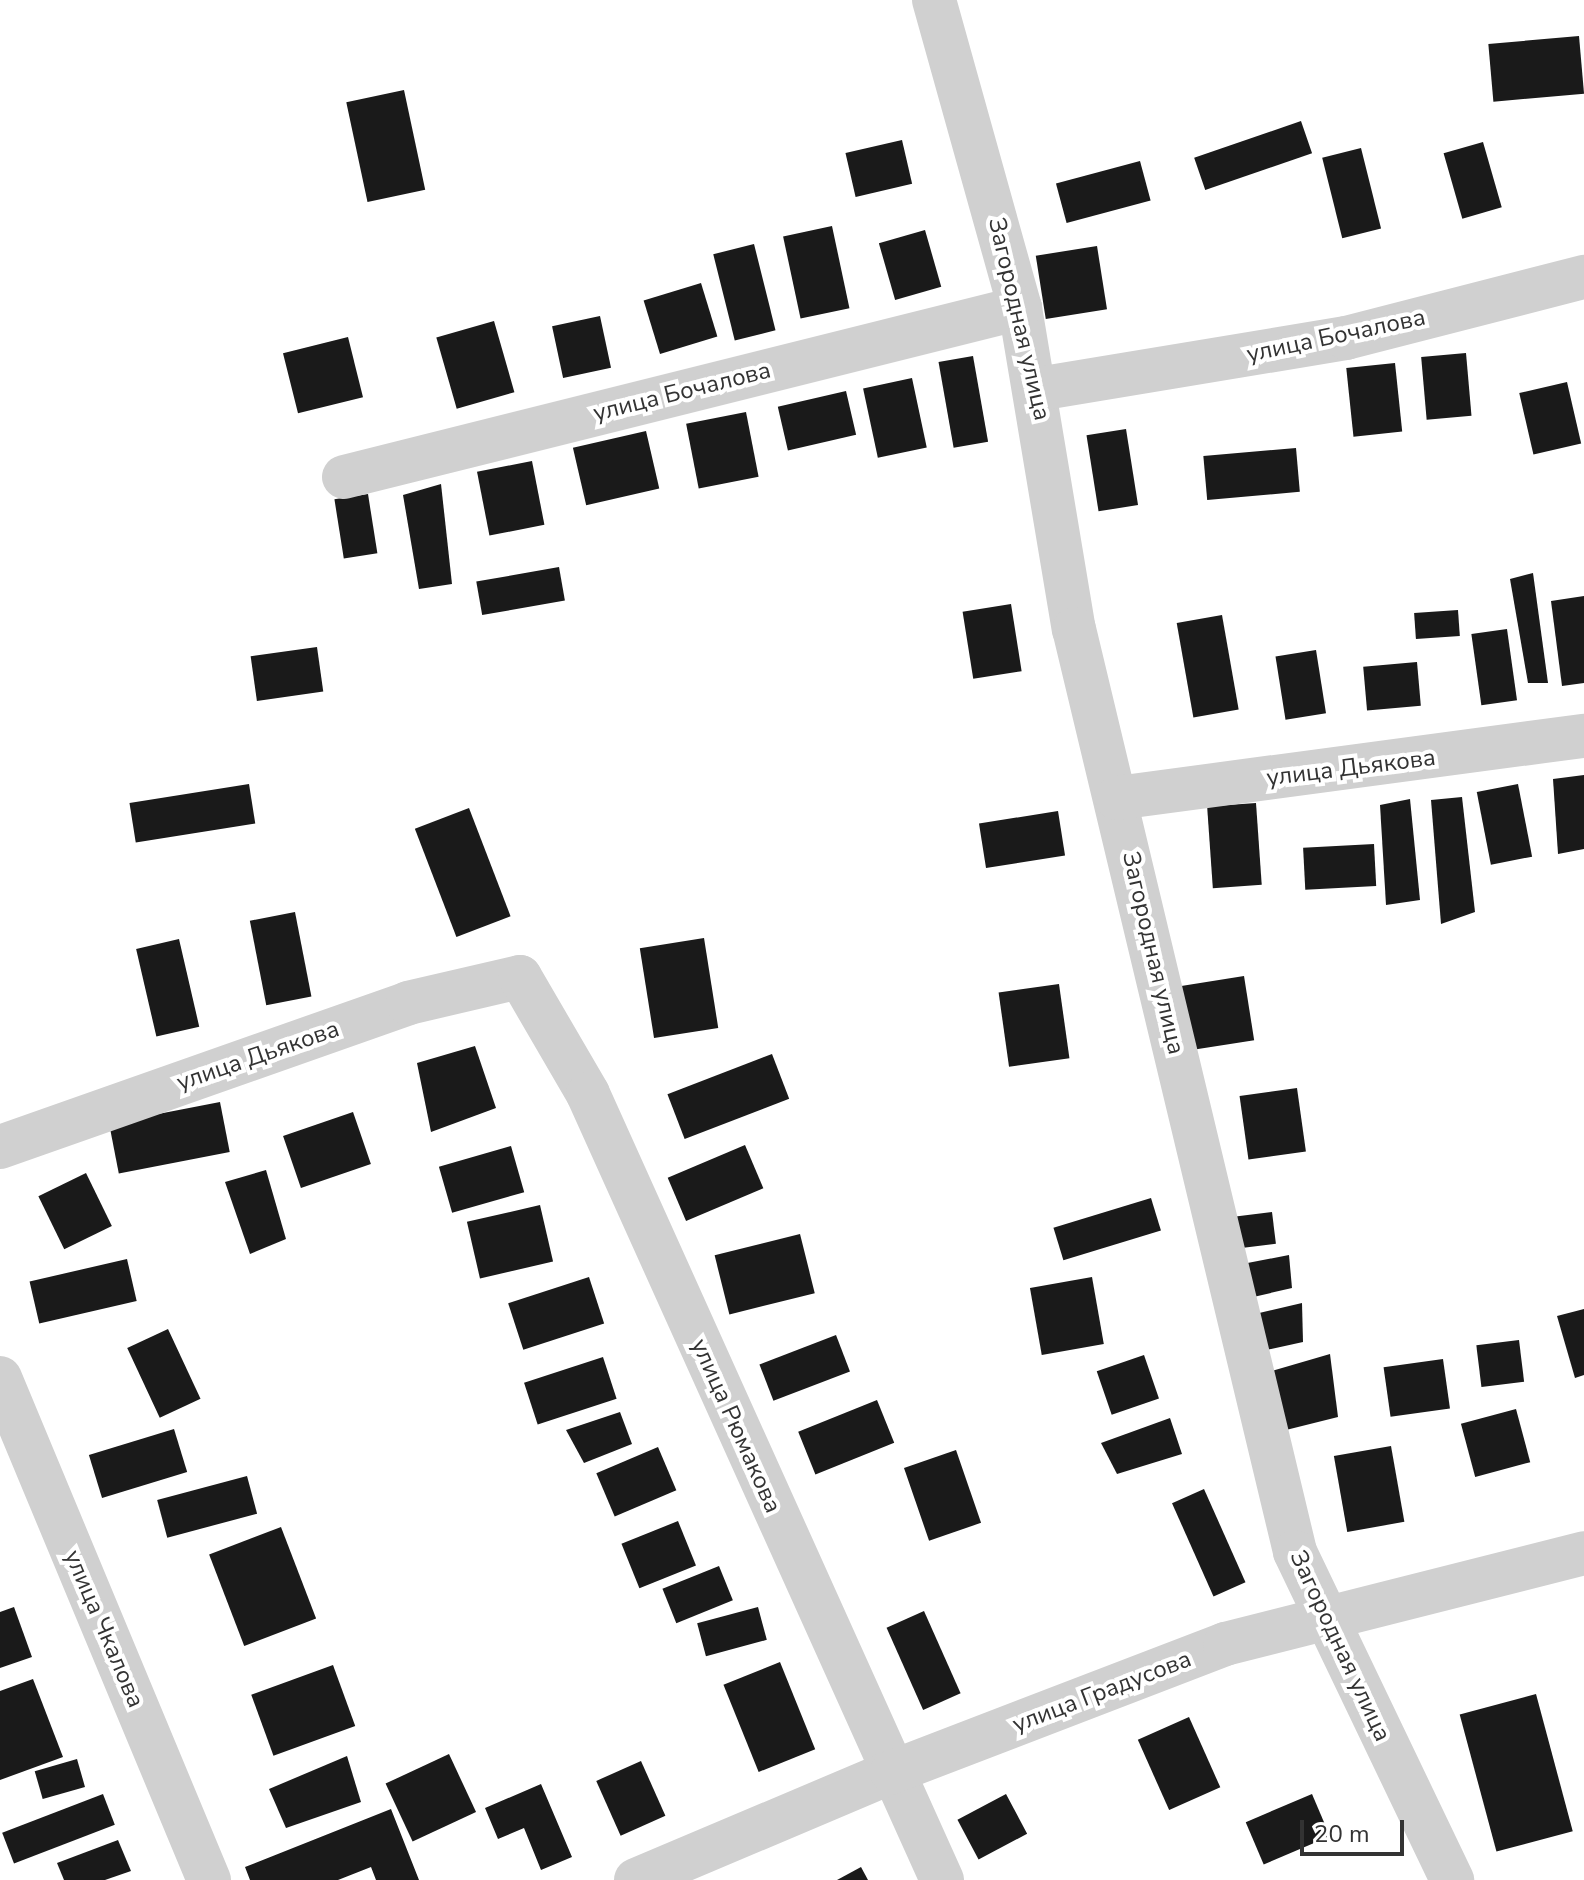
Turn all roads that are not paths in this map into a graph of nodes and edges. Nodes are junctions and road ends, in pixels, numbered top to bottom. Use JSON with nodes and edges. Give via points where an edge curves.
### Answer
{"nodes":[{"id":1,"x":934,"y":0,"type":"edge"},
{"id":2,"x":1584,"y":277,"type":"edge"},
{"id":3,"x":1020,"y":308,"type":"junction"},
{"id":4,"x":1038,"y":389,"type":"junction"},
{"id":5,"x":344,"y":477,"type":"dead end"},
{"id":6,"x":1584,"y":736,"type":"edge"},
{"id":7,"x":1117,"y":798,"type":"junction"},
{"id":8,"x":520,"y":977,"type":"joint"},
{"id":9,"x":0,"y":1147,"type":"edge"},
{"id":10,"x":0,"y":1378,"type":"edge"},
{"id":11,"x":1584,"y":1553,"type":"edge"},
{"id":12,"x":1323,"y":1616,"type":"junction"},
{"id":13,"x":892,"y":1772,"type":"junction"},
{"id":14,"x":209,"y":1880,"type":"edge"},
{"id":15,"x":636,"y":1880,"type":"edge"},
{"id":16,"x":942,"y":1880,"type":"edge"},
{"id":17,"x":1452,"y":1880,"type":"edge"}],
"edges":[{"from":1,"to":3,"type":"street","name":"Загородная улица"},
{"from":2,"to":4,"type":"street","name":"улица Бочалова","via":[[1346,338]]},
{"from":3,"to":4,"type":"street","name":"Загородная улица"},
{"from":3,"to":5,"type":"street","name":"улица Бочалова"},
{"from":4,"to":7,"type":"street","name":"Загородная улица","via":[[1074,629]]},
{"from":6,"to":7,"type":"street","name":"улица Дьякова"},
{"from":7,"to":12,"type":"street","name":"Загородная улица","via":[[1295,1552]]},
{"from":8,"to":9,"type":"street","name":"улица Дьякова","via":[[408,1003]]},
{"from":8,"to":13,"type":"street","name":"улица Рюмакова","via":[[588,1094]]},
{"from":10,"to":14,"type":"street","name":"улица Чкалова"},
{"from":11,"to":12,"type":"street","name":"улица Градусова"},
{"from":12,"to":13,"type":"street","name":"улица Градусова","via":[[1225,1644]]},
{"from":12,"to":17,"type":"street","name":"Загородная улица"},
{"from":13,"to":15,"type":"street","name":"улица Градусова"},
{"from":13,"to":16,"type":"street","name":"улица Рюмакова"}]}
